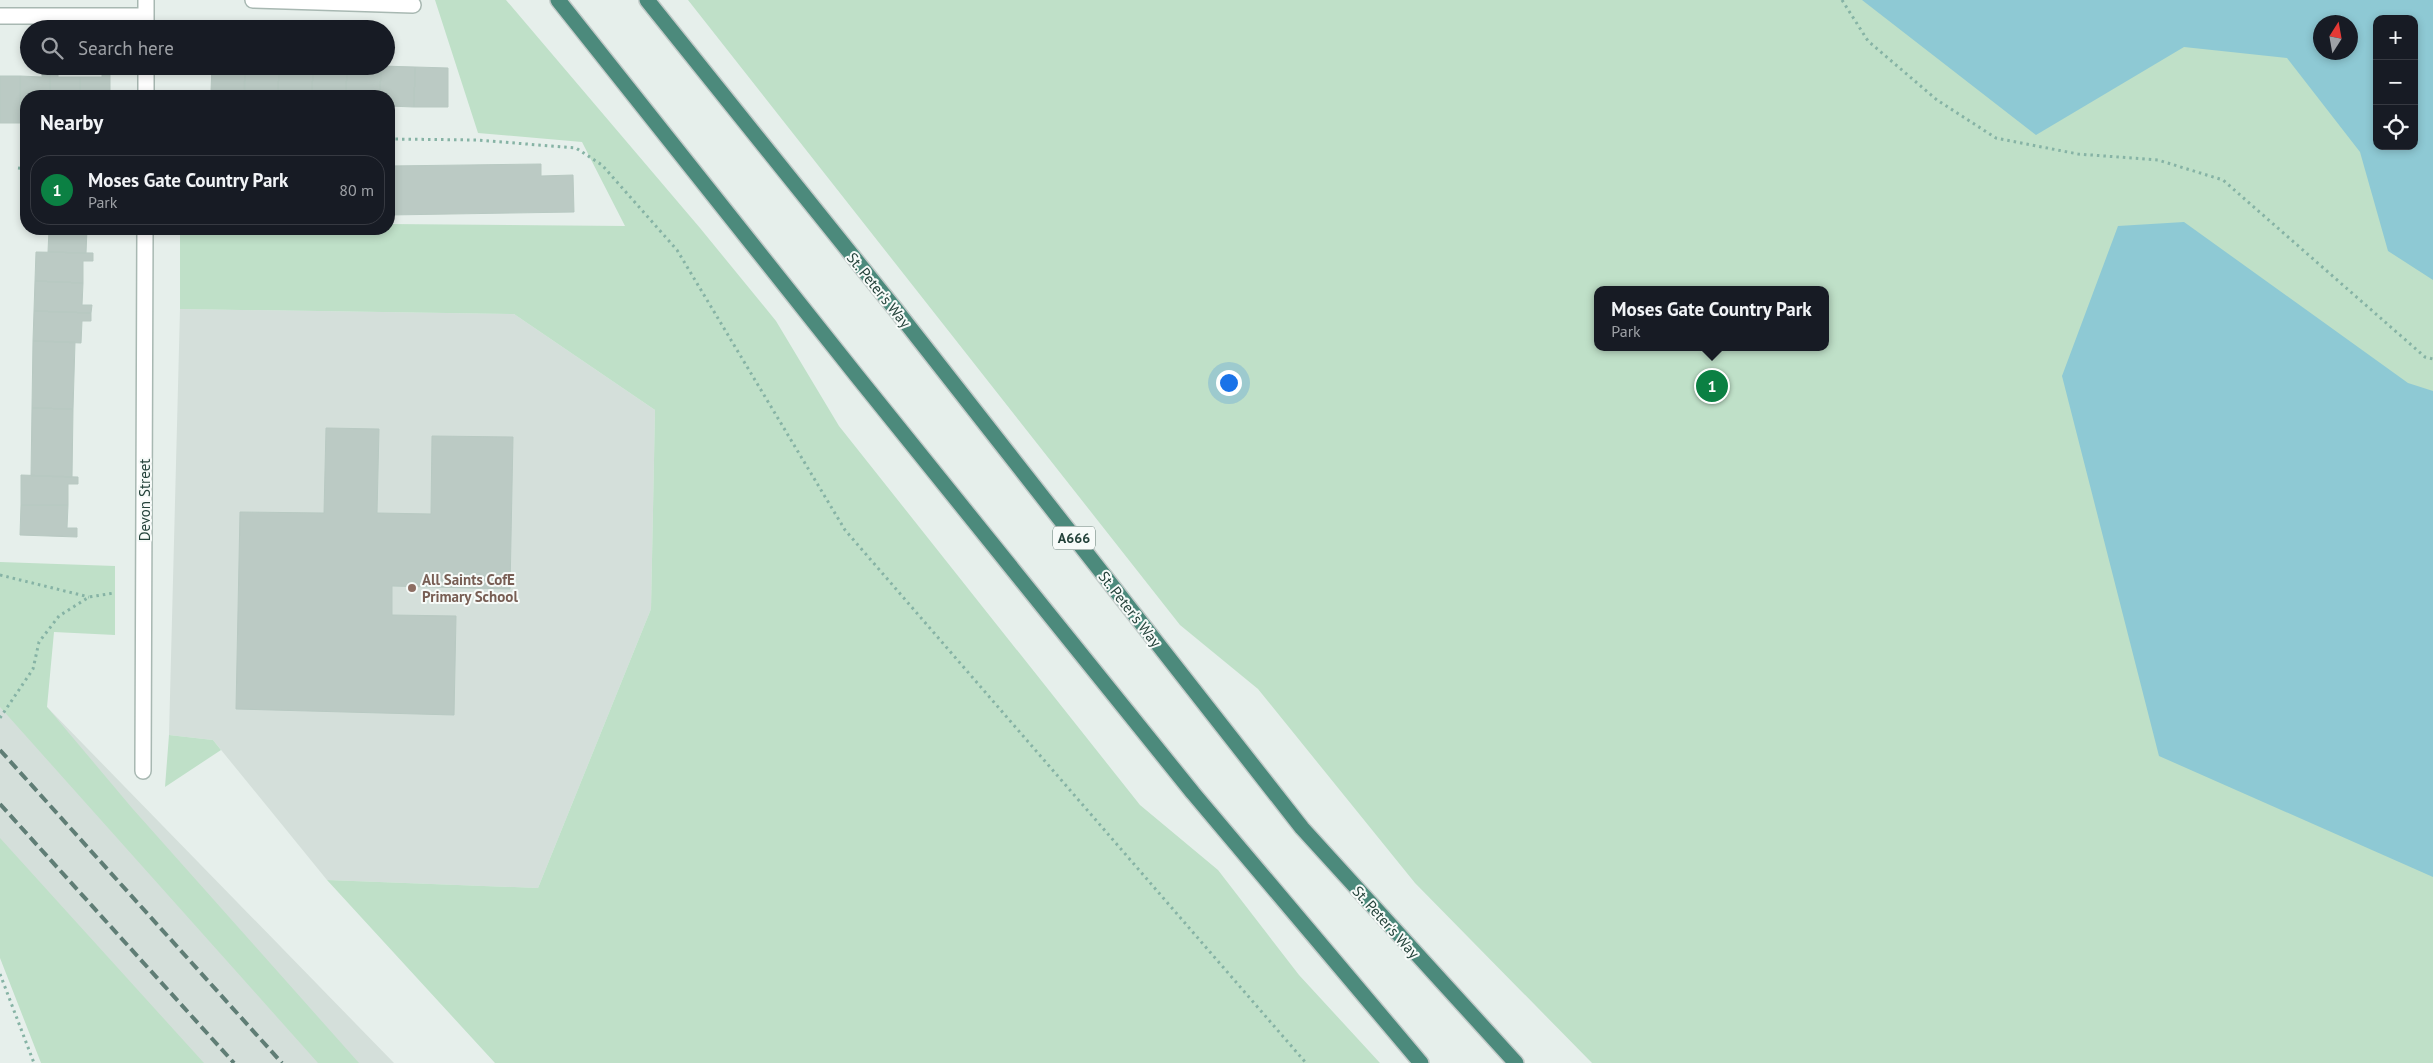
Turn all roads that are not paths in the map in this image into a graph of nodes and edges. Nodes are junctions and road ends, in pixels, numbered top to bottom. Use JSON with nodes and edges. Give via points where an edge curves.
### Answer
{"nodes":[{"id":1,"x":146,"y":0,"type":"edge"},
{"id":2,"x":252,"y":0,"type":"edge"},
{"id":3,"x":558,"y":0,"type":"edge"},
{"id":4,"x":647,"y":0,"type":"edge"},
{"id":5,"x":413,"y":5,"type":"dead end"},
{"id":6,"x":0,"y":16,"type":"edge"},
{"id":7,"x":83,"y":20,"type":"edge"},
{"id":8,"x":146,"y":20,"type":"edge"},
{"id":9,"x":146,"y":75,"type":"edge"},
{"id":10,"x":146,"y":90,"type":"edge"},
{"id":11,"x":145,"y":235,"type":"edge"},
{"id":12,"x":143,"y":771,"type":"dead end"},
{"id":13,"x":1421,"y":1063,"type":"edge"},
{"id":14,"x":1516,"y":1063,"type":"edge"}],
"edges":[{"from":1,"to":8,"type":"street"},
{"from":2,"to":5,"type":"street"},
{"from":3,"to":13,"type":"highway","via":[[1181,777]]},
{"from":4,"to":14,"type":"highway","name":"St. Peter's Way","number":"A666","via":[[902,318],[1302,828]]},
{"from":6,"to":7,"type":"street"},
{"from":9,"to":10,"type":"street"},
{"from":11,"to":12,"type":"street","name":"Devon Street"}]}
